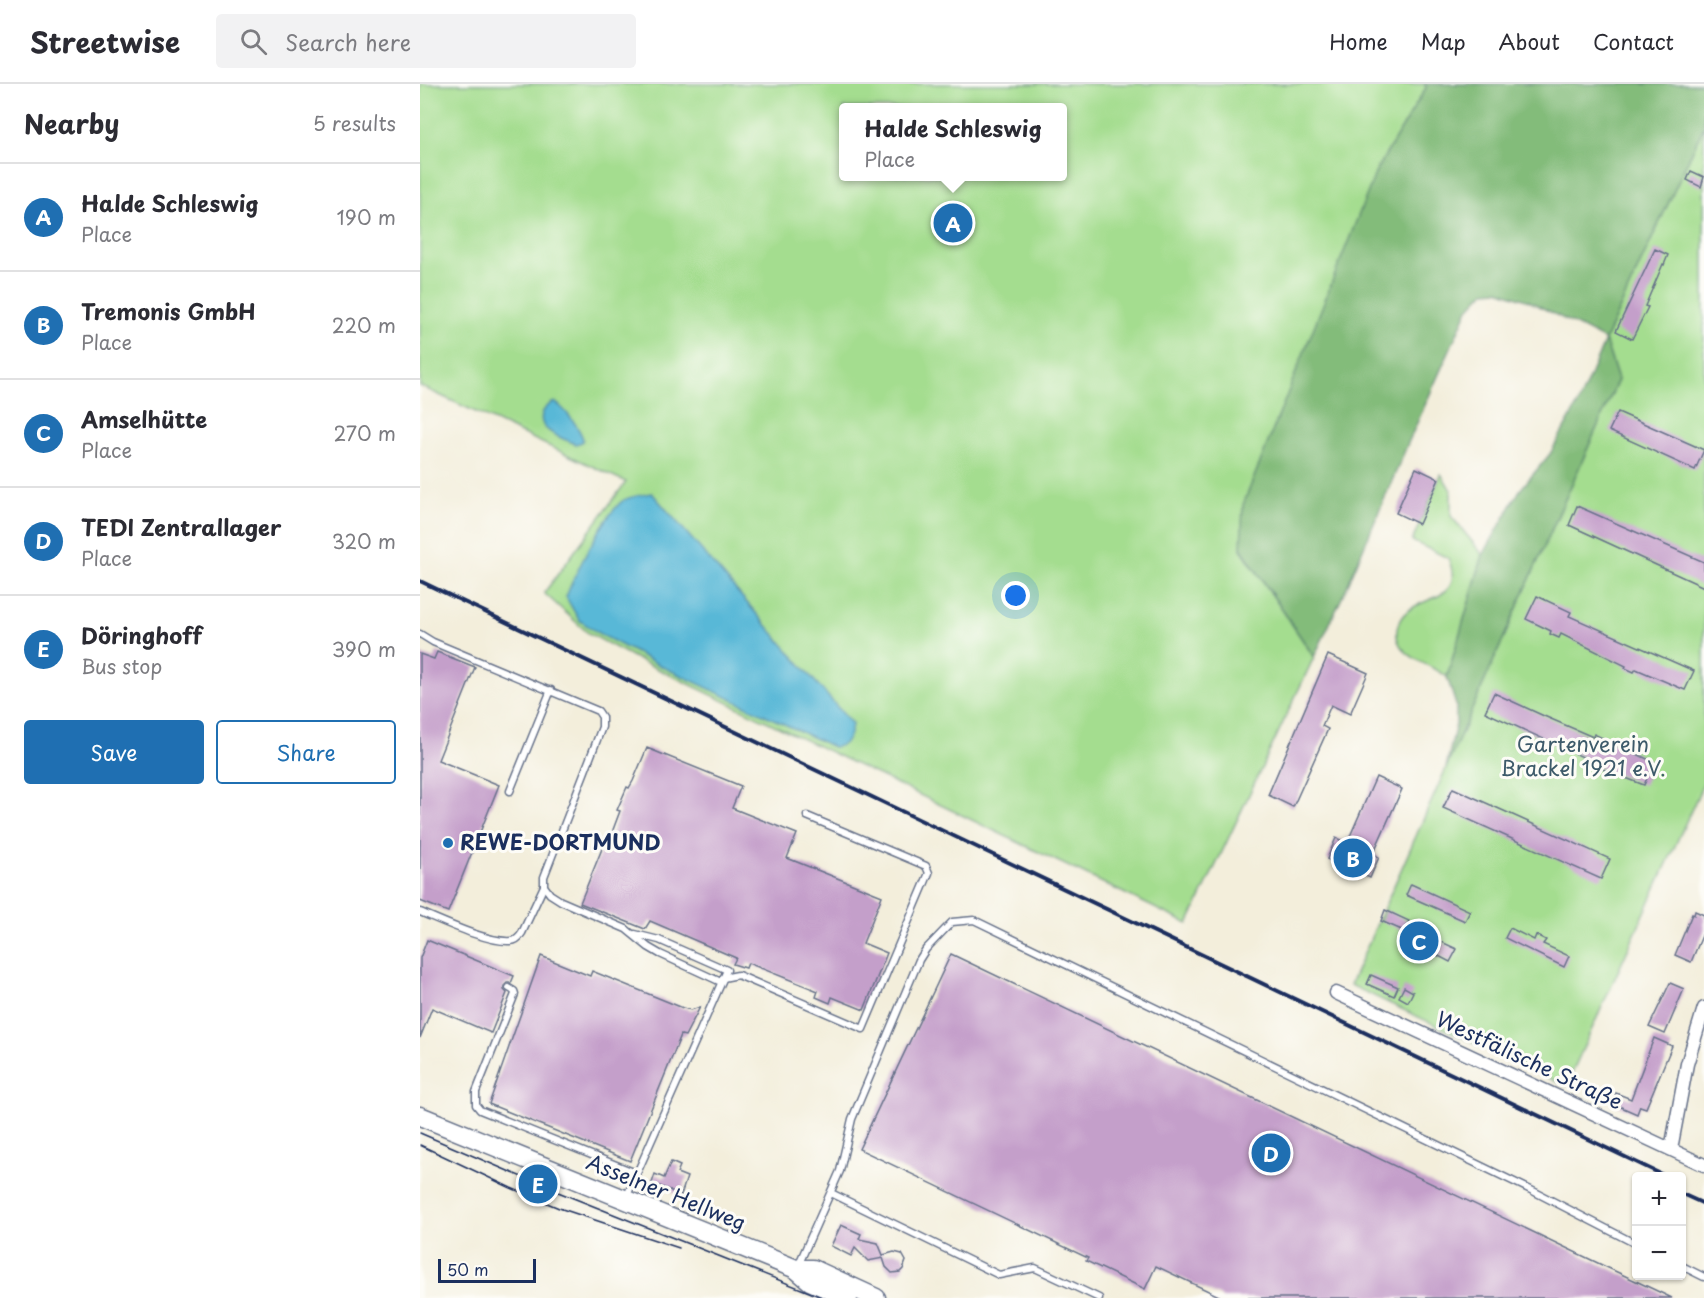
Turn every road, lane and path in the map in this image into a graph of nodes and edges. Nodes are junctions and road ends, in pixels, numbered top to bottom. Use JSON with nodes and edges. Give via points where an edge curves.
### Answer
{"nodes":[{"id":1,"x":420,"y":634,"type":"edge"},
{"id":2,"x":551,"y":690,"type":"junction"},
{"id":3,"x":510,"y":791,"type":"dead end"},
{"id":4,"x":807,"y":816,"type":"dead end"},
{"id":5,"x":544,"y":886,"type":"junction"},
{"id":6,"x":420,"y":912,"type":"edge"},
{"id":7,"x":634,"y":934,"type":"junction"},
{"id":8,"x":722,"y":980,"type":"junction"},
{"id":9,"x":509,"y":988,"type":"dead end"},
{"id":10,"x":1336,"y":993,"type":"dead end"},
{"id":11,"x":1704,"y":1008,"type":"edge"},
{"id":12,"x":497,"y":1017,"type":"dead end"},
{"id":13,"x":502,"y":1024,"type":"junction"},
{"id":14,"x":420,"y":1116,"type":"edge"},
{"id":15,"x":1671,"y":1149,"type":"junction"},
{"id":16,"x":1704,"y":1165,"type":"edge"},
{"id":17,"x":636,"y":1173,"type":"junction"},
{"id":18,"x":831,"y":1193,"type":"junction"},
{"id":19,"x":625,"y":1200,"type":"junction"},
{"id":20,"x":1632,"y":1242,"type":"edge"},
{"id":21,"x":1686,"y":1268,"type":"edge"},
{"id":22,"x":796,"y":1269,"type":"junction"},
{"id":23,"x":1704,"y":1277,"type":"edge"},
{"id":24,"x":848,"y":1298,"type":"edge"},
{"id":25,"x":876,"y":1298,"type":"edge"},
{"id":26,"x":1099,"y":1298,"type":"edge"}],
"edges":[{"from":1,"to":2,"type":"lane"},
{"from":2,"to":3,"type":"lane"},
{"from":2,"to":5,"type":"lane","via":[[598,711],[602,726],[544,877]]},
{"from":4,"to":8,"type":"lane","via":[[926,866],[929,873],[863,1029],[738,975]]},
{"from":5,"to":6,"type":"lane","via":[[522,933],[511,941],[490,939]]},
{"from":5,"to":7,"type":"lane","via":[[561,901]]},
{"from":7,"to":8,"type":"lane","via":[[660,954]]},
{"from":7,"to":8,"type":"lane","via":[[659,940],[728,970]]},
{"from":8,"to":17,"type":"lane"},
{"from":9,"to":13,"type":"lane","via":[[515,994]]},
{"from":10,"to":15,"type":"street","name":"Westfälische Straße"},
{"from":11,"to":15,"type":"street","via":[[1687,1064]]},
{"from":12,"to":13,"type":"lane"},
{"from":13,"to":17,"type":"lane","via":[[476,1092],[480,1110]]},
{"from":14,"to":19,"type":"main road","name":"Asselner Hellweg"},
{"from":15,"to":16,"type":"street","name":"Westfälische Straße"},
{"from":17,"to":19,"type":"lane"},
{"from":18,"to":20,"type":"lane","via":[[852,1119],[919,960],[952,922],[974,920]]},
{"from":18,"to":22,"type":"lane"},
{"from":18,"to":26,"type":"lane","via":[[999,1275],[1035,1268]]},
{"from":19,"to":22,"type":"main road","name":"Asselner Hellweg"},
{"from":21,"to":23,"type":"lane"},
{"from":22,"to":24,"type":"main road","via":[[810,1281]]},
{"from":22,"to":25,"type":"main road","via":[[813,1269]]}]}
